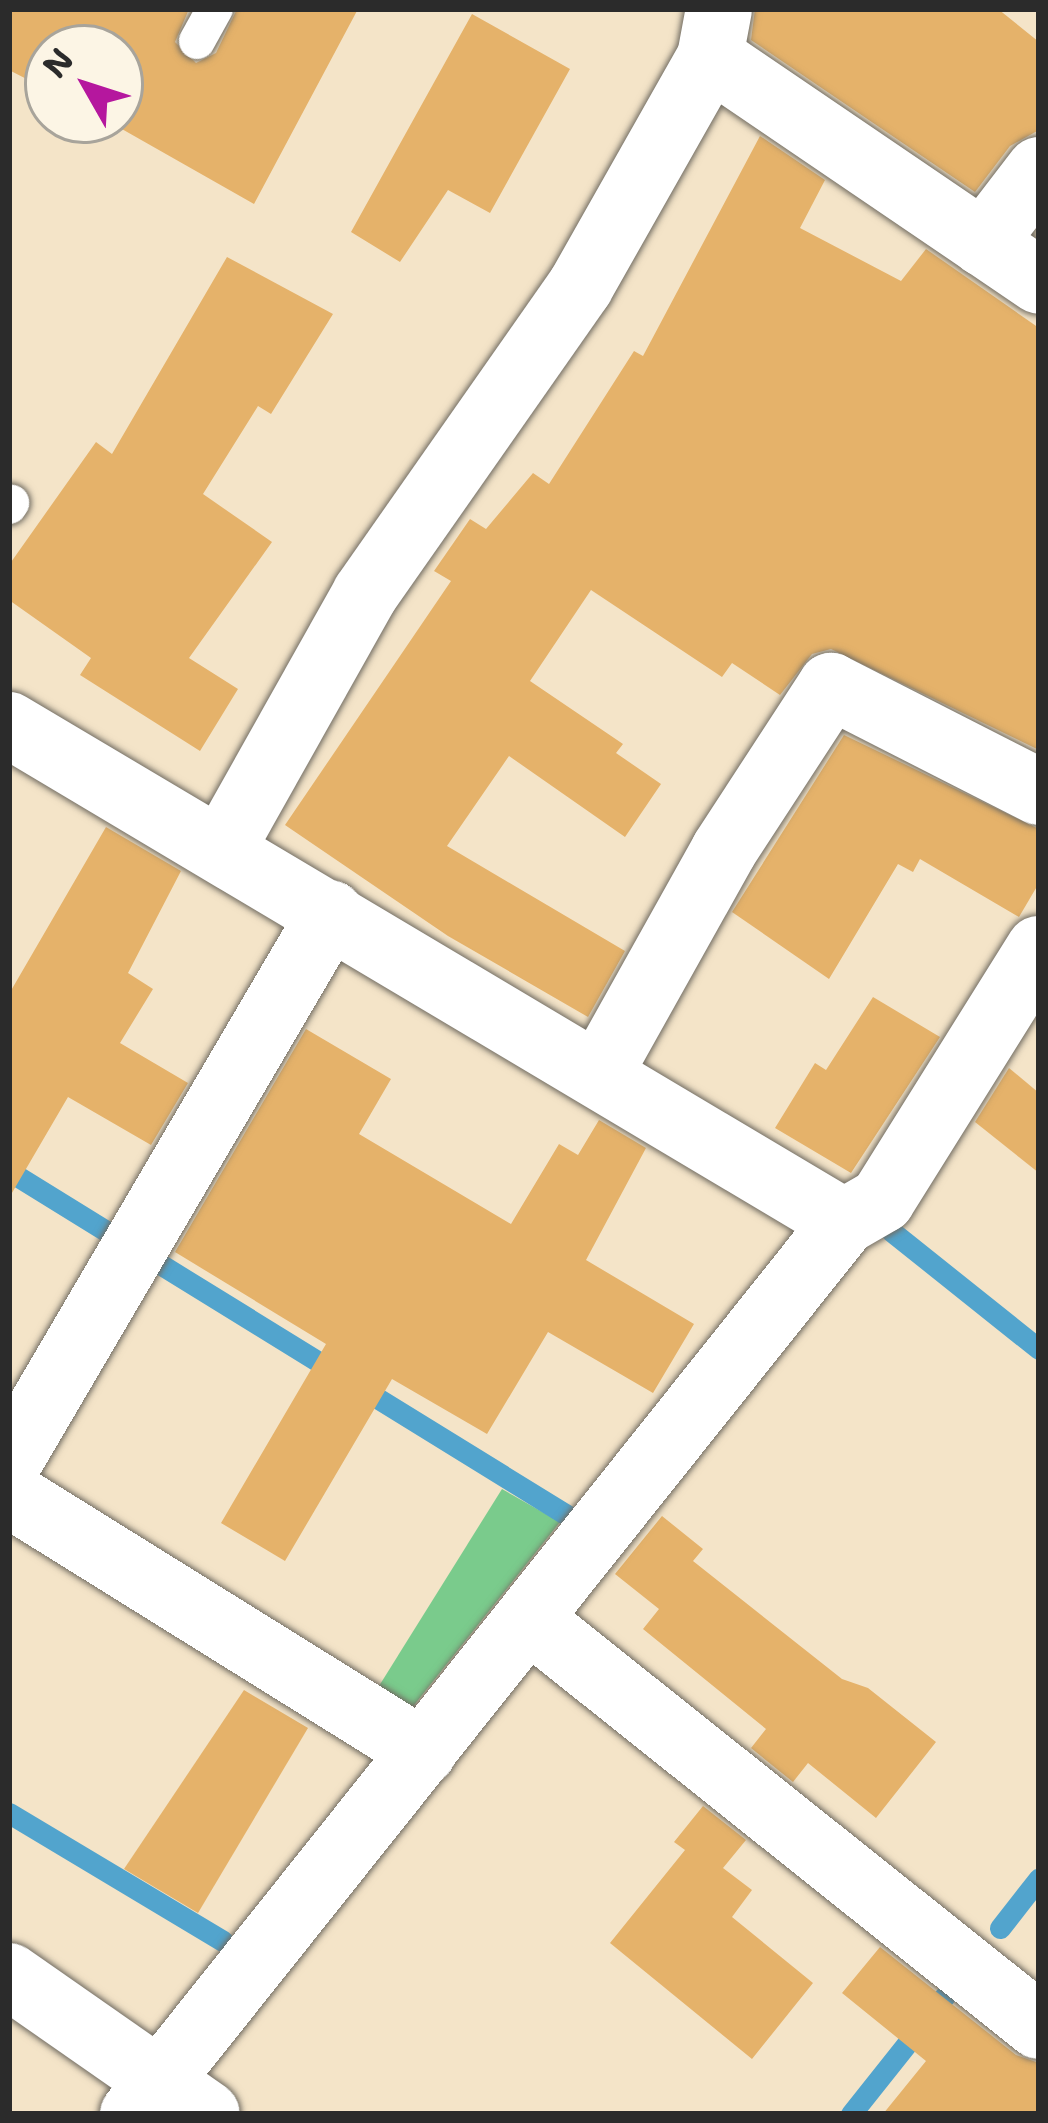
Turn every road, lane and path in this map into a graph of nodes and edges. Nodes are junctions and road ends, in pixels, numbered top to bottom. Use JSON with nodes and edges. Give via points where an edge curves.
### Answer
{"nodes":[{"id":1,"x":714,"y":33,"type":"edge"},
{"id":2,"x":1039,"y":170,"type":"edge"},
{"id":3,"x":982,"y":242,"type":"junction"},
{"id":4,"x":1039,"y":281,"type":"edge"},
{"id":5,"x":9,"y":725,"type":"edge"},
{"id":6,"x":1039,"y":792,"type":"edge"},
{"id":7,"x":222,"y":849,"type":"junction"},
{"id":8,"x":331,"y":914,"type":"junction"},
{"id":9,"x":1039,"y":949,"type":"edge"},
{"id":10,"x":599,"y":1074,"type":"junction"},
{"id":11,"x":844,"y":1222,"type":"junction"},
{"id":12,"x":9,"y":1462,"type":"edge"},
{"id":13,"x":9,"y":1494,"type":"edge"},
{"id":14,"x":530,"y":1620,"type":"junction"},
{"id":15,"x":423,"y":1752,"type":"junction"},
{"id":16,"x":9,"y":1976,"type":"edge"},
{"id":17,"x":1039,"y":2026,"type":"edge"},
{"id":18,"x":167,"y":2103,"type":"edge"}],
"edges":[{"from":1,"to":3,"type":"street"},
{"from":1,"to":7,"type":"street","via":[[580,287],[365,594]]},
{"from":2,"to":3,"type":"street"},
{"from":3,"to":4,"type":"street"},
{"from":5,"to":7,"type":"street"},
{"from":6,"to":10,"type":"street","via":[[831,686],[724,850]]},
{"from":7,"to":8,"type":"street"},
{"from":8,"to":10,"type":"street"},
{"from":8,"to":12,"type":"street"},
{"from":9,"to":11,"type":"street","via":[[882,1200]]},
{"from":10,"to":11,"type":"street"},
{"from":11,"to":14,"type":"street"},
{"from":13,"to":15,"type":"street"},
{"from":14,"to":15,"type":"street"},
{"from":14,"to":17,"type":"street"},
{"from":15,"to":18,"type":"street"},
{"from":16,"to":18,"type":"street"}]}
